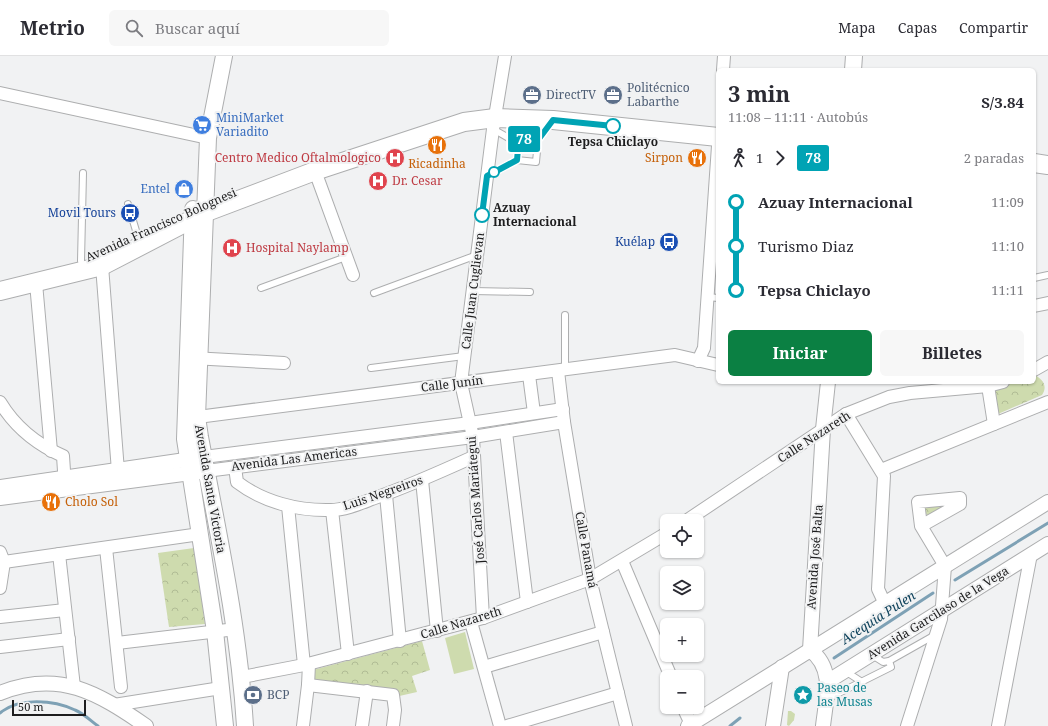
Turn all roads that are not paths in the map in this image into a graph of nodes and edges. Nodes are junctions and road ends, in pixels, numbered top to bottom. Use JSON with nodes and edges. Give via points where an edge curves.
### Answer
{"nodes":[{"id":1,"x":224,"y":56,"type":"edge"},
{"id":2,"x":505,"y":56,"type":"edge"},
{"id":3,"x":724,"y":56,"type":"edge"},
{"id":4,"x":854,"y":56,"type":"edge"},
{"id":5,"x":723,"y":68,"type":"edge"},
{"id":6,"x":853,"y":68,"type":"edge"},
{"id":7,"x":0,"y":94,"type":"edge"},
{"id":8,"x":498,"y":119,"type":"junction"},
{"id":9,"x":553,"y":120,"type":"junction"},
{"id":10,"x":716,"y":126,"type":"edge"},
{"id":11,"x":716,"y":137,"type":"edge"},
{"id":12,"x":208,"y":138,"type":"junction"},
{"id":13,"x":538,"y":140,"type":"junction"},
{"id":14,"x":519,"y":141,"type":"junction"},
{"id":15,"x":517,"y":160,"type":"junction"},
{"id":16,"x":1036,"y":163,"type":"edge"},
{"id":17,"x":1048,"y":165,"type":"edge"},
{"id":18,"x":315,"y":171,"type":"junction"},
{"id":19,"x":83,"y":173,"type":"dead end"},
{"id":20,"x":1036,"y":174,"type":"edge"},
{"id":21,"x":1048,"y":175,"type":"edge"},
{"id":22,"x":487,"y":176,"type":"junction"},
{"id":23,"x":128,"y":204,"type":"dead end"},
{"id":24,"x":716,"y":207,"type":"edge"},
{"id":25,"x":198,"y":211,"type":"junction"},
{"id":26,"x":139,"y":241,"type":"junction"},
{"id":27,"x":477,"y":255,"type":"junction"},
{"id":28,"x":346,"y":257,"type":"junction"},
{"id":29,"x":80,"y":261,"type":"junction"},
{"id":30,"x":102,"y":266,"type":"junction"},
{"id":31,"x":353,"y":275,"type":"dead end"},
{"id":32,"x":1048,"y":275,"type":"edge"},
{"id":33,"x":0,"y":278,"type":"edge"},
{"id":34,"x":1036,"y":278,"type":"edge"},
{"id":35,"x":36,"y":283,"type":"junction"},
{"id":36,"x":261,"y":288,"type":"dead end"},
{"id":37,"x":0,"y":290,"type":"edge"},
{"id":38,"x":473,"y":291,"type":"junction"},
{"id":39,"x":530,"y":292,"type":"dead end"},
{"id":40,"x":374,"y":293,"type":"dead end"},
{"id":41,"x":713,"y":298,"type":"edge"},
{"id":42,"x":1048,"y":303,"type":"edge"},
{"id":43,"x":1036,"y":306,"type":"edge"},
{"id":44,"x":565,"y":315,"type":"dead end"},
{"id":45,"x":464,"y":356,"type":"junction"},
{"id":46,"x":193,"y":358,"type":"junction"},
{"id":47,"x":698,"y":361,"type":"junction"},
{"id":48,"x":284,"y":363,"type":"dead end"},
{"id":49,"x":716,"y":365,"type":"edge"},
{"id":50,"x":1047,"y":366,"type":"edge"},
{"id":51,"x":371,"y":368,"type":"dead end"},
{"id":52,"x":1036,"y":369,"type":"edge"},
{"id":53,"x":562,"y":370,"type":"junction"},
{"id":54,"x":529,"y":375,"type":"junction"},
{"id":55,"x":461,"y":383,"type":"junction"},
{"id":56,"x":828,"y":384,"type":"edge"},
{"id":57,"x":996,"y":384,"type":"edge"},
{"id":58,"x":988,"y":386,"type":"junction"},
{"id":59,"x":0,"y":402,"type":"edge"},
{"id":60,"x":1048,"y":402,"type":"edge"},
{"id":61,"x":563,"y":409,"type":"junction"},
{"id":62,"x":534,"y":413,"type":"junction"},
{"id":63,"x":846,"y":414,"type":"junction"},
{"id":64,"x":191,"y":417,"type":"junction"},
{"id":65,"x":564,"y":422,"type":"junction"},
{"id":66,"x":470,"y":423,"type":"junction"},
{"id":67,"x":994,"y":424,"type":"junction"},
{"id":68,"x":823,"y":430,"type":"junction"},
{"id":69,"x":506,"y":432,"type":"junction"},
{"id":70,"x":472,"y":437,"type":"junction"},
{"id":71,"x":51,"y":451,"type":"junction"},
{"id":72,"x":473,"y":457,"type":"junction"},
{"id":73,"x":205,"y":464,"type":"junction"},
{"id":74,"x":189,"y":466,"type":"junction"},
{"id":75,"x":235,"y":467,"type":"junction"},
{"id":76,"x":881,"y":470,"type":"junction"},
{"id":77,"x":118,"y":471,"type":"junction"},
{"id":78,"x":422,"y":480,"type":"junction"},
{"id":79,"x":65,"y":483,"type":"junction"},
{"id":80,"x":0,"y":486,"type":"edge"},
{"id":81,"x":386,"y":495,"type":"junction"},
{"id":82,"x":0,"y":498,"type":"edge"},
{"id":83,"x":1048,"y":502,"type":"edge"},
{"id":84,"x":288,"y":506,"type":"junction"},
{"id":85,"x":332,"y":510,"type":"junction"},
{"id":86,"x":697,"y":514,"type":"edge"},
{"id":87,"x":920,"y":526,"type":"junction"},
{"id":88,"x":200,"y":534,"type":"junction"},
{"id":89,"x":660,"y":538,"type":"edge"},
{"id":90,"x":1048,"y":544,"type":"edge"},
{"id":91,"x":106,"y":548,"type":"junction"},
{"id":92,"x":59,"y":554,"type":"junction"},
{"id":93,"x":1031,"y":554,"type":"junction"},
{"id":94,"x":2,"y":557,"type":"edge"},
{"id":95,"x":622,"y":562,"type":"junction"},
{"id":96,"x":945,"y":566,"type":"junction"},
{"id":97,"x":590,"y":579,"type":"junction"},
{"id":98,"x":0,"y":588,"type":"edge"},
{"id":99,"x":527,"y":602,"type":"junction"},
{"id":100,"x":885,"y":604,"type":"junction"},
{"id":101,"x":65,"y":610,"type":"junction"},
{"id":102,"x":940,"y":612,"type":"junction"},
{"id":103,"x":0,"y":617,"type":"edge"},
{"id":104,"x":483,"y":618,"type":"junction"},
{"id":105,"x":471,"y":622,"type":"junction"},
{"id":106,"x":236,"y":629,"type":"junction"},
{"id":107,"x":215,"y":631,"type":"junction"},
{"id":108,"x":437,"y":631,"type":"junction"},
{"id":109,"x":603,"y":632,"type":"junction"},
{"id":110,"x":936,"y":634,"type":"junction"},
{"id":111,"x":69,"y":639,"type":"junction"},
{"id":112,"x":400,"y":641,"type":"junction"},
{"id":113,"x":117,"y":643,"type":"junction"},
{"id":114,"x":0,"y":647,"type":"edge"},
{"id":115,"x":810,"y":650,"type":"junction"},
{"id":116,"x":348,"y":654,"type":"junction"},
{"id":117,"x":872,"y":655,"type":"junction"},
{"id":118,"x":889,"y":661,"type":"junction"},
{"id":119,"x":306,"y":665,"type":"junction"},
{"id":120,"x":484,"y":667,"type":"junction"},
{"id":121,"x":782,"y":667,"type":"junction"},
{"id":122,"x":668,"y":670,"type":"edge"},
{"id":123,"x":845,"y":671,"type":"junction"},
{"id":124,"x":242,"y":677,"type":"junction"},
{"id":125,"x":827,"y":682,"type":"junction"},
{"id":126,"x":862,"y":682,"type":"junction"},
{"id":127,"x":308,"y":685,"type":"junction"},
{"id":128,"x":74,"y":687,"type":"junction"},
{"id":129,"x":121,"y":687,"type":"dead end"},
{"id":130,"x":221,"y":688,"type":"junction"},
{"id":131,"x":367,"y":692,"type":"junction"},
{"id":132,"x":0,"y":693,"type":"edge"},
{"id":133,"x":618,"y":693,"type":"junction"},
{"id":134,"x":826,"y":700,"type":"junction"},
{"id":135,"x":114,"y":705,"type":"junction"},
{"id":136,"x":685,"y":714,"type":"edge"},
{"id":137,"x":689,"y":725,"type":"edge"},
{"id":138,"x":146,"y":726,"type":"edge"},
{"id":139,"x":225,"y":726,"type":"edge"},
{"id":140,"x":245,"y":726,"type":"edge"},
{"id":141,"x":303,"y":726,"type":"edge"},
{"id":142,"x":362,"y":726,"type":"edge"},
{"id":143,"x":393,"y":726,"type":"edge"},
{"id":144,"x":500,"y":726,"type":"edge"},
{"id":145,"x":507,"y":726,"type":"edge"},
{"id":146,"x":626,"y":726,"type":"edge"},
{"id":147,"x":773,"y":726,"type":"edge"},
{"id":148,"x":823,"y":726,"type":"edge"},
{"id":149,"x":908,"y":726,"type":"edge"},
{"id":150,"x":998,"y":726,"type":"edge"}],
"edges":[{"from":1,"to":12,"type":"main road","name":"Avenida Santa Victoria"},
{"from":2,"to":8,"type":"street","name":"Calle Juan Cuglievan"},
{"from":3,"to":5,"type":"street"},
{"from":4,"to":6,"type":"main road"},
{"from":7,"to":12,"type":"street"},
{"from":8,"to":9,"type":"main road","name":"Avenida Francisco Bolognesi"},
{"from":8,"to":10,"type":"main road","name":"Avenida Francisco Bolognesi","via":[[557,111]]},
{"from":8,"to":14,"type":"lane"},
{"from":8,"to":14,"type":"lane"},
{"from":8,"to":18,"type":"main road","name":"Avenida Francisco Bolognesi","via":[[448,126]]},
{"from":8,"to":22,"type":"street","name":"Calle Juan Cuglievan"},
{"from":8,"to":25,"type":"main road","name":"Avenida Francisco Bolognesi","via":[[463,112],[446,116]]},
{"from":9,"to":11,"type":"main road","name":"Avenida Francisco Bolognesi"},
{"from":9,"to":13,"type":"lane"},
{"from":12,"to":25,"type":"main road","name":"Avenida Santa Victoria"},
{"from":13,"to":14,"type":"lane"},
{"from":13,"to":15,"type":"lane","via":[[536,162]]},
{"from":14,"to":15,"type":"lane"},
{"from":15,"to":22,"type":"lane"},
{"from":16,"to":17,"type":"main road"},
{"from":18,"to":25,"type":"main road","name":"Avenida Francisco Bolognesi"},
{"from":18,"to":28,"type":"street"},
{"from":19,"to":29,"type":"lane"},
{"from":20,"to":21,"type":"main road"},
{"from":22,"to":27,"type":"street","name":"Calle Juan Cuglievan"},
{"from":23,"to":26,"type":"lane"},
{"from":24,"to":41,"type":"street"},
{"from":25,"to":26,"type":"main road","name":"Avenida Francisco Bolognesi"},
{"from":25,"to":46,"type":"main road","name":"Avenida Santa Victoria"},
{"from":26,"to":29,"type":"main road","name":"Avenida Francisco Bolognesi"},
{"from":26,"to":30,"type":"main road","name":"Avenida Francisco Bolognesi"},
{"from":27,"to":38,"type":"street","name":"Calle Juan Cuglievan"},
{"from":27,"to":40,"type":"lane"},
{"from":28,"to":31,"type":"street"},
{"from":28,"to":36,"type":"lane"},
{"from":29,"to":33,"type":"main road","name":"Avenida Francisco Bolognesi"},
{"from":30,"to":35,"type":"main road","name":"Avenida Francisco Bolognesi"},
{"from":30,"to":77,"type":"street"},
{"from":32,"to":34,"type":"lane"},
{"from":35,"to":37,"type":"main road","name":"Avenida Francisco Bolognesi"},
{"from":35,"to":71,"type":"street"},
{"from":38,"to":39,"type":"lane"},
{"from":38,"to":45,"type":"street","name":"Calle Juan Cuglievan"},
{"from":41,"to":47,"type":"street","via":[[704,348]]},
{"from":42,"to":43,"type":"street"},
{"from":44,"to":53,"type":"lane"},
{"from":45,"to":51,"type":"lane"},
{"from":45,"to":55,"type":"street","name":"Calle Juan Cuglievan"},
{"from":46,"to":48,"type":"street"},
{"from":46,"to":64,"type":"main road","name":"Avenida Santa Victoria"},
{"from":47,"to":49,"type":"street","name":"Calle Junín"},
{"from":47,"to":53,"type":"street","name":"Calle Junín","via":[[675,354]]},
{"from":50,"to":52,"type":"street"},
{"from":53,"to":54,"type":"street","name":"Calle Junín"},
{"from":53,"to":61,"type":"street","name":"Calle Panamá"},
{"from":54,"to":55,"type":"street","name":"Calle Junín"},
{"from":54,"to":62,"type":"street"},
{"from":55,"to":64,"type":"street","name":"Calle Junín"},
{"from":55,"to":66,"type":"street","name":"José Carlos Mariátegui"},
{"from":56,"to":68,"type":"street","name":"Avenida José Balta"},
{"from":57,"to":58,"type":"street","name":"Calle Nazareth"},
{"from":58,"to":63,"type":"street","name":"Calle Nazareth","via":[[889,397]]},
{"from":58,"to":67,"type":"street"},
{"from":59,"to":71,"type":"street","via":[[29,437]]},
{"from":60,"to":67,"type":"street"},
{"from":61,"to":62,"type":"street","name":"Avenida Las Americas"},
{"from":61,"to":65,"type":"street","name":"Calle Panamá"},
{"from":62,"to":66,"type":"street","name":"Avenida Las Americas"},
{"from":63,"to":68,"type":"street","name":"Calle Nazareth"},
{"from":63,"to":76,"type":"street"},
{"from":64,"to":73,"type":"main road","name":"Avenida Santa Victoria"},
{"from":64,"to":74,"type":"main road","name":"Avenida Santa Victoria"},
{"from":65,"to":69,"type":"street","name":"Avenida Las Americas"},
{"from":65,"to":97,"type":"street","name":"Calle Panamá"},
{"from":66,"to":70,"type":"street","name":"José Carlos Mariátegui"},
{"from":66,"to":73,"type":"street","name":"Avenida Las Americas"},
{"from":67,"to":76,"type":"street"},
{"from":68,"to":86,"type":"street","name":"Calle Nazareth"},
{"from":68,"to":115,"type":"street","name":"Avenida José Balta"},
{"from":69,"to":70,"type":"street","name":"Avenida Las Americas"},
{"from":69,"to":99,"type":"street"},
{"from":70,"to":72,"type":"street","name":"José Carlos Mariátegui"},
{"from":70,"to":75,"type":"street","name":"Avenida Las Americas"},
{"from":71,"to":79,"type":"street","via":[[62,456]]},
{"from":72,"to":78,"type":"street","name":"Luis Negreiros"},
{"from":72,"to":104,"type":"street","name":"José Carlos Mariátegui"},
{"from":73,"to":74,"type":"street","name":"Avenida Las Americas"},
{"from":73,"to":75,"type":"street","name":"Avenida Las Americas"},
{"from":73,"to":106,"type":"main road","name":"Avenida Santa Victoria"},
{"from":74,"to":77,"type":"street","name":"Avenida Las Americas"},
{"from":74,"to":79,"type":"street","name":"Avenida Las Americas"},
{"from":74,"to":88,"type":"main road","name":"Avenida Santa Victoria"},
{"from":75,"to":84,"type":"street","name":"Luis Negreiros","via":[[237,482],[262,497]]},
{"from":76,"to":100,"type":"street","via":[[884,476],[878,589]]},
{"from":77,"to":79,"type":"street","name":"Avenida Las Americas"},
{"from":78,"to":81,"type":"street","name":"Luis Negreiros"},
{"from":78,"to":108,"type":"street"},
{"from":79,"to":80,"type":"street","name":"Avenida Las Americas"},
{"from":79,"to":82,"type":"street","name":"Avenida Las Americas"},
{"from":81,"to":85,"type":"street","name":"Luis Negreiros","via":[[351,507]]},
{"from":81,"to":112,"type":"street"},
{"from":83,"to":96,"type":"street"},
{"from":84,"to":85,"type":"street","name":"Luis Negreiros"},
{"from":84,"to":119,"type":"street"},
{"from":85,"to":116,"type":"street"},
{"from":87,"to":87,"type":"street","via":[[960,504],[960,498],[918,502]]},
{"from":87,"to":96,"type":"street"},
{"from":88,"to":91,"type":"street"},
{"from":88,"to":107,"type":"main road","name":"Avenida Santa Victoria"},
{"from":89,"to":95,"type":"street","name":"Calle Nazareth"},
{"from":90,"to":93,"type":"street","name":"Avenida Garcilaso de la Vega"},
{"from":91,"to":92,"type":"street"},
{"from":91,"to":113,"type":"street"},
{"from":92,"to":94,"type":"street"},
{"from":92,"to":101,"type":"street"},
{"from":93,"to":102,"type":"street","name":"Avenida Garcilaso de la Vega"},
{"from":93,"to":150,"type":"street"},
{"from":94,"to":98,"type":"street"},
{"from":95,"to":97,"type":"street","name":"Calle Nazareth"},
{"from":95,"to":122,"type":"street"},
{"from":96,"to":100,"type":"street"},
{"from":96,"to":102,"type":"street"},
{"from":97,"to":99,"type":"street","name":"Calle Nazareth"},
{"from":97,"to":109,"type":"street","name":"Calle Panamá"},
{"from":99,"to":104,"type":"street","name":"Calle Nazareth"},
{"from":100,"to":115,"type":"street"},
{"from":101,"to":103,"type":"street"},
{"from":101,"to":111,"type":"street"},
{"from":102,"to":110,"type":"street","via":[[941,620]]},
{"from":102,"to":117,"type":"street","name":"Avenida Garcilaso de la Vega"},
{"from":104,"to":105,"type":"street","name":"Calle Nazareth"},
{"from":105,"to":108,"type":"street","name":"Calle Nazareth"},
{"from":105,"to":120,"type":"street"},
{"from":106,"to":107,"type":"street"},
{"from":106,"to":124,"type":"main road","name":"Avenida Santa Victoria"},
{"from":107,"to":113,"type":"street"},
{"from":107,"to":130,"type":"main road","name":"Avenida Santa Victoria"},
{"from":108,"to":112,"type":"street","name":"Calle Nazareth"},
{"from":109,"to":120,"type":"street"},
{"from":109,"to":133,"type":"street","name":"Calle Panamá"},
{"from":110,"to":118,"type":"lane"},
{"from":110,"to":149,"type":"street"},
{"from":111,"to":114,"type":"street"},
{"from":111,"to":128,"type":"street"},
{"from":112,"to":116,"type":"street","name":"Calle Nazareth"},
{"from":113,"to":129,"type":"street"},
{"from":115,"to":121,"type":"street"},
{"from":115,"to":125,"type":"street","via":[[823,664]]},
{"from":116,"to":119,"type":"street","name":"Calle Nazareth"},
{"from":117,"to":118,"type":"lane","via":[[883,662]]},
{"from":117,"to":123,"type":"street","name":"Avenida Garcilaso de la Vega"},
{"from":118,"to":126,"type":"lane","via":[[891,667]]},
{"from":119,"to":124,"type":"street","name":"Calle Nazareth"},
{"from":119,"to":127,"type":"street"},
{"from":120,"to":144,"type":"street"},
{"from":121,"to":137,"type":"street"},
{"from":121,"to":147,"type":"street"},
{"from":123,"to":125,"type":"street","name":"Avenida Garcilaso de la Vega"},
{"from":123,"to":126,"type":"lane"},
{"from":124,"to":140,"type":"main road","name":"Avenida Santa Victoria"},
{"from":125,"to":134,"type":"street"},
{"from":126,"to":134,"type":"lane"},
{"from":127,"to":131,"type":"street"},
{"from":127,"to":141,"type":"street"},
{"from":128,"to":132,"type":"street","via":[[42,683],[15,687]]},
{"from":128,"to":135,"type":"street","via":[[100,696]]},
{"from":130,"to":135,"type":"street"},
{"from":130,"to":139,"type":"main road","name":"Avenida Santa Victoria"},
{"from":131,"to":142,"type":"street"},
{"from":131,"to":143,"type":"street","via":[[393,695]]},
{"from":133,"to":145,"type":"street"},
{"from":133,"to":146,"type":"street","name":"Calle Panamá"},
{"from":134,"to":148,"type":"street"},
{"from":135,"to":138,"type":"street"},
{"from":136,"to":137,"type":"street"}]}
